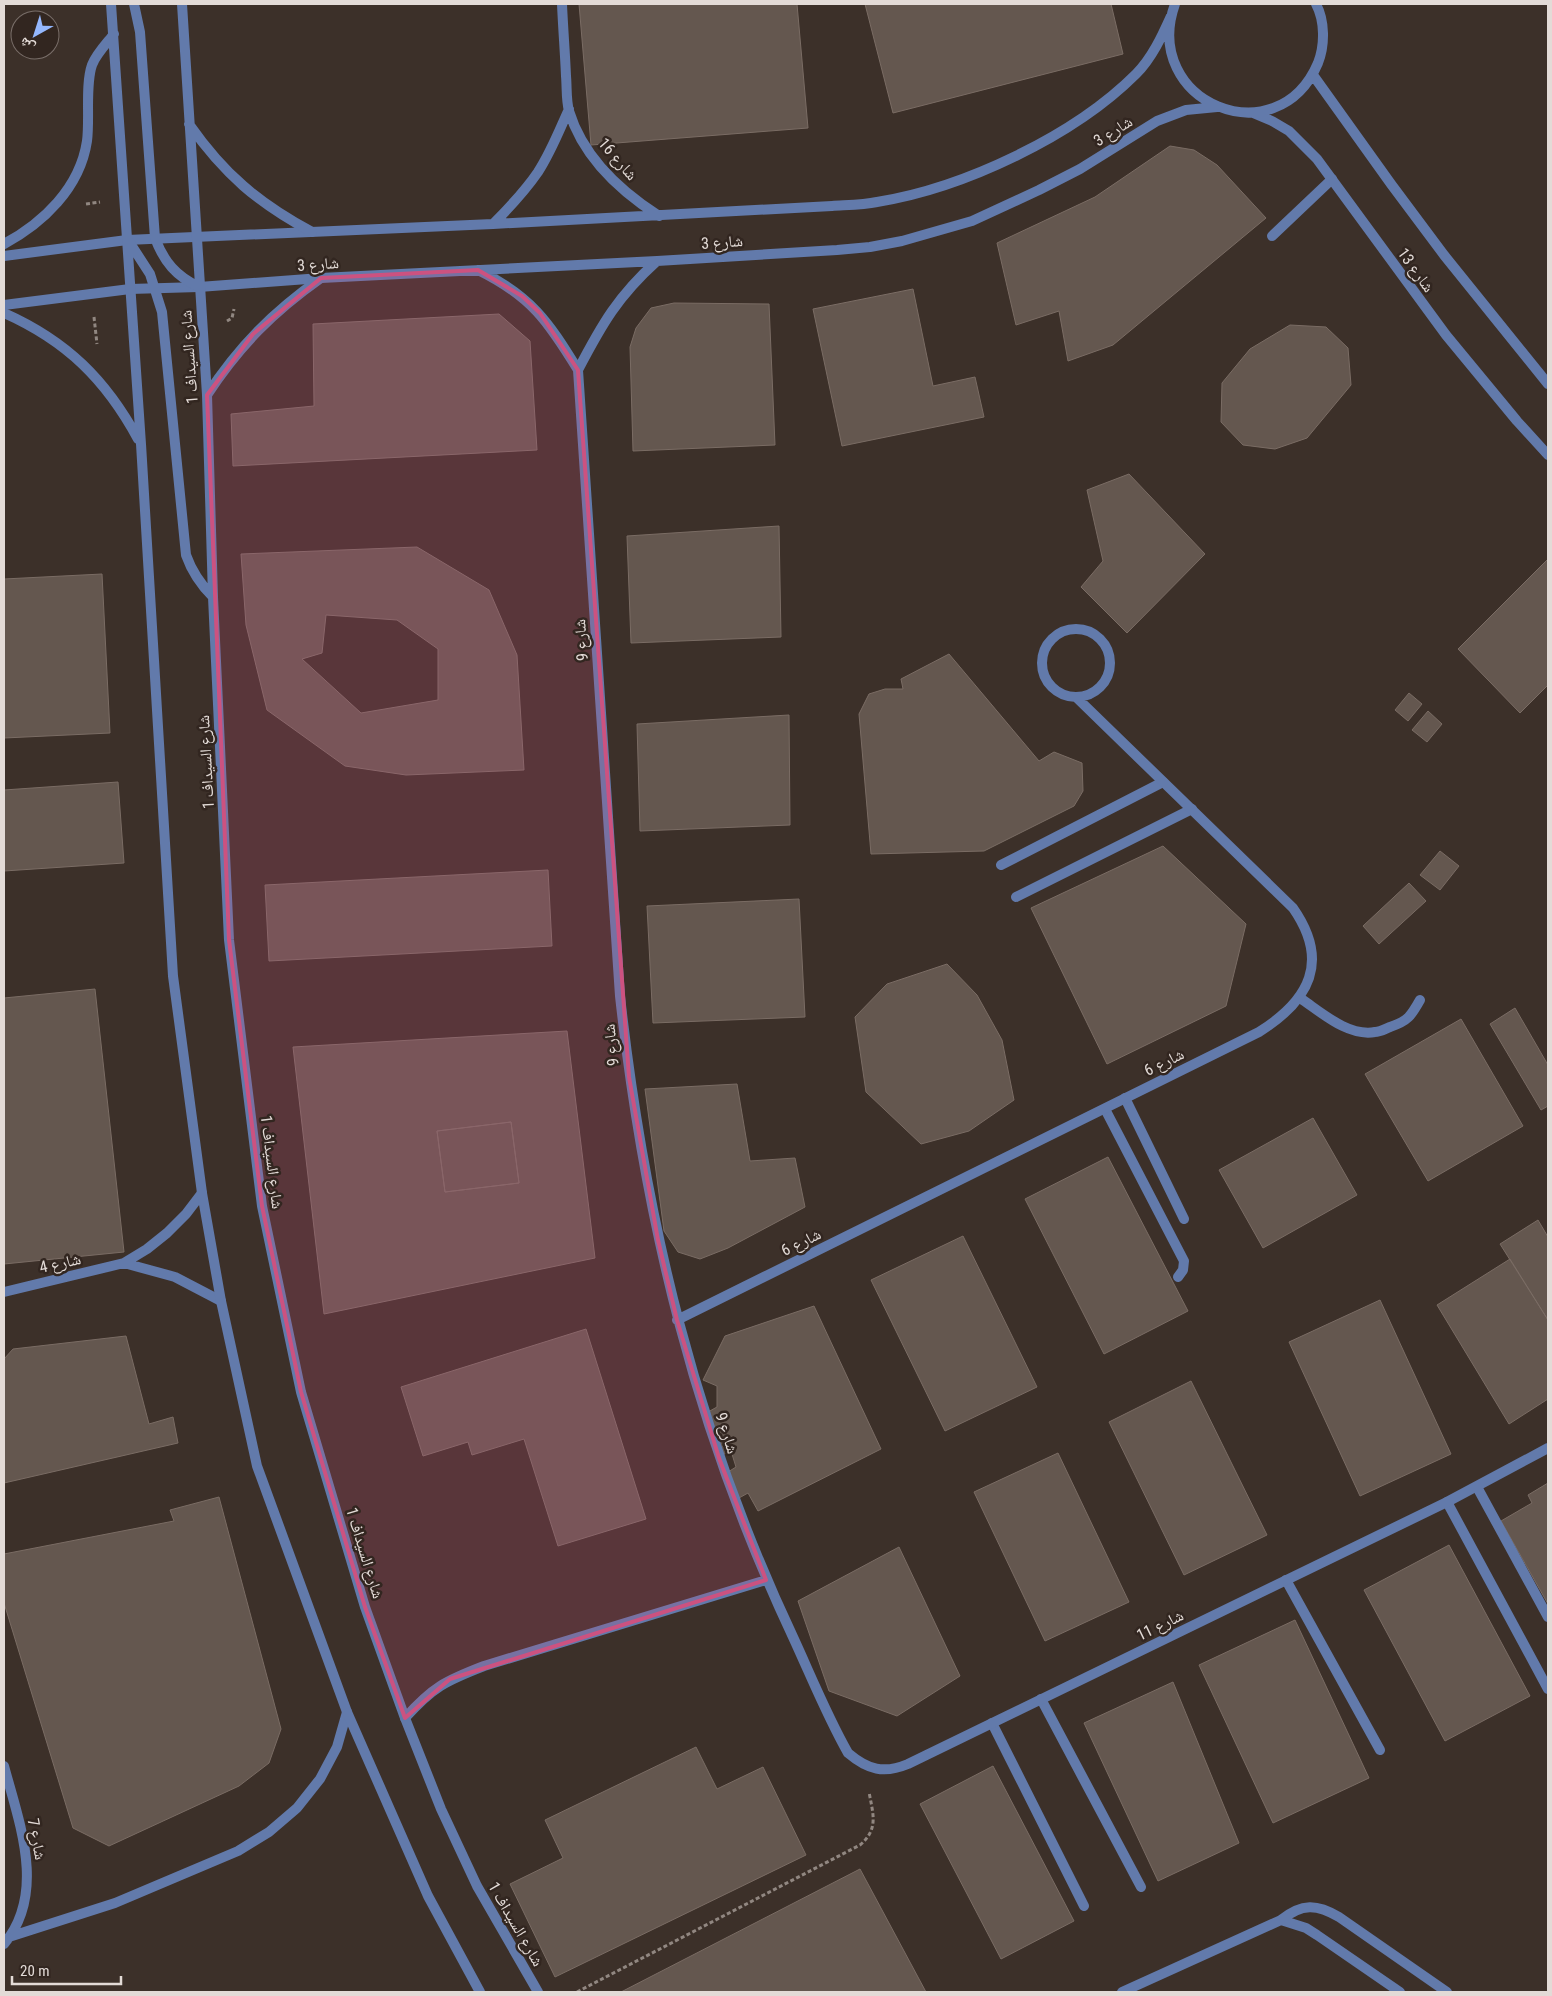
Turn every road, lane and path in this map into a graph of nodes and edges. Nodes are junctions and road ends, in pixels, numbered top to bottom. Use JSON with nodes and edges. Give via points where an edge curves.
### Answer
{"nodes":[{"id":1,"x":111,"y":4,"type":"edge"},
{"id":2,"x":134,"y":4,"type":"edge"},
{"id":3,"x":182,"y":4,"type":"edge"},
{"id":4,"x":562,"y":4,"type":"edge"},
{"id":5,"x":1175,"y":4,"type":"edge"},
{"id":6,"x":1316,"y":4,"type":"edge"},
{"id":7,"x":1171,"y":16,"type":"junction"},
{"id":8,"x":114,"y":34,"type":"junction"},
{"id":9,"x":1313,"y":75,"type":"junction"},
{"id":10,"x":1217,"y":107,"type":"junction"},
{"id":11,"x":569,"y":109,"type":"junction"},
{"id":12,"x":1253,"y":113,"type":"junction"},
{"id":13,"x":189,"y":123,"type":"junction"},
{"id":14,"x":1332,"y":179,"type":"junction"},
{"id":15,"x":660,"y":216,"type":"junction"},
{"id":16,"x":493,"y":224,"type":"junction"},
{"id":17,"x":312,"y":232,"type":"junction"},
{"id":18,"x":1272,"y":236,"type":"dead end"},
{"id":19,"x":196,"y":237,"type":"junction"},
{"id":20,"x":155,"y":238,"type":"junction"},
{"id":21,"x":128,"y":240,"type":"junction"},
{"id":22,"x":4,"y":244,"type":"edge"},
{"id":23,"x":4,"y":256,"type":"edge"},
{"id":24,"x":657,"y":261,"type":"junction"},
{"id":25,"x":478,"y":270,"type":"junction"},
{"id":26,"x":321,"y":278,"type":"junction"},
{"id":27,"x":199,"y":287,"type":"junction"},
{"id":28,"x":130,"y":288,"type":"junction"},
{"id":29,"x":155,"y":288,"type":"junction"},
{"id":30,"x":4,"y":305,"type":"edge"},
{"id":31,"x":4,"y":313,"type":"edge"},
{"id":32,"x":578,"y":370,"type":"junction"},
{"id":33,"x":1548,"y":384,"type":"edge"},
{"id":34,"x":207,"y":395,"type":"junction"},
{"id":35,"x":141,"y":444,"type":"junction"},
{"id":36,"x":1548,"y":455,"type":"edge"},
{"id":37,"x":213,"y":597,"type":"junction"},
{"id":38,"x":1077,"y":698,"type":"junction"},
{"id":39,"x":1163,"y":782,"type":"junction"},
{"id":40,"x":1192,"y":810,"type":"junction"},
{"id":41,"x":1001,"y":865,"type":"dead end"},
{"id":42,"x":1016,"y":897,"type":"dead end"},
{"id":43,"x":1300,"y":998,"type":"junction"},
{"id":44,"x":1420,"y":1000,"type":"dead end"},
{"id":45,"x":1125,"y":1098,"type":"junction"},
{"id":46,"x":1105,"y":1109,"type":"junction"},
{"id":47,"x":202,"y":1193,"type":"junction"},
{"id":48,"x":1184,"y":1219,"type":"dead end"},
{"id":49,"x":124,"y":1263,"type":"junction"},
{"id":50,"x":1178,"y":1277,"type":"dead end"},
{"id":51,"x":4,"y":1292,"type":"edge"},
{"id":52,"x":222,"y":1301,"type":"junction"},
{"id":53,"x":677,"y":1320,"type":"junction"},
{"id":54,"x":1548,"y":1448,"type":"edge"},
{"id":55,"x":1477,"y":1487,"type":"junction"},
{"id":56,"x":1447,"y":1502,"type":"junction"},
{"id":57,"x":766,"y":1580,"type":"junction"},
{"id":58,"x":1286,"y":1580,"type":"junction"},
{"id":59,"x":1548,"y":1617,"type":"edge"},
{"id":60,"x":816,"y":1686,"type":"joint"},
{"id":61,"x":1548,"y":1690,"type":"edge"},
{"id":62,"x":1041,"y":1699,"type":"junction"},
{"id":63,"x":347,"y":1712,"type":"junction"},
{"id":64,"x":405,"y":1718,"type":"junction"},
{"id":65,"x":992,"y":1723,"type":"junction"},
{"id":66,"x":1380,"y":1750,"type":"dead end"},
{"id":67,"x":865,"y":1765,"type":"junction"},
{"id":68,"x":4,"y":1766,"type":"edge"},
{"id":69,"x":1141,"y":1887,"type":"dead end"},
{"id":70,"x":1084,"y":1906,"type":"dead end"},
{"id":71,"x":1281,"y":1920,"type":"junction"},
{"id":72,"x":6,"y":1941,"type":"edge"},
{"id":73,"x":480,"y":1992,"type":"edge"},
{"id":74,"x":538,"y":1992,"type":"edge"},
{"id":75,"x":577,"y":1992,"type":"edge"},
{"id":76,"x":1122,"y":1992,"type":"edge"},
{"id":77,"x":1400,"y":1992,"type":"edge"},
{"id":78,"x":1447,"y":1992,"type":"edge"}],
"edges":[{"from":1,"to":8,"type":"street"},
{"from":2,"to":20,"type":"street","via":[[140,32]]},
{"from":3,"to":13,"type":"street","name":"شارع السيداف 1"},
{"from":4,"to":11,"type":"street","name":"شارع 16"},
{"from":5,"to":7,"type":"street"},
{"from":6,"to":9,"type":"street","via":[[1323,33],[1321,54]]},
{"from":7,"to":10,"type":"street","via":[[1168,38],[1173,60],[1183,80],[1198,96]]},
{"from":7,"to":15,"type":"street","name":"شارع 3","via":[[1145,63],[1105,100],[1035,146],[958,181],[877,202]]},
{"from":8,"to":21,"type":"street"},
{"from":8,"to":22,"type":"street","via":[[92,65],[87,142],[79,169],[65,194],[47,215]]},
{"from":9,"to":12,"type":"street","via":[[1288,101]]},
{"from":9,"to":33,"type":"street","name":"شارع 13","via":[[1390,184]]},
{"from":10,"to":12,"type":"street"},
{"from":10,"to":24,"type":"street","name":"شارع 3","via":[[1186,110],[1157,120],[1080,169],[1039,190],[972,221],[934,233],[838,250]]},
{"from":11,"to":15,"type":"street","name":"شارع 16","via":[[578,132],[604,171]]},
{"from":11,"to":16,"type":"street","name":"شارع 16","via":[[538,172]]},
{"from":12,"to":14,"type":"street","name":"شارع 13","via":[[1289,131]]},
{"from":13,"to":17,"type":"street","via":[[242,187]]},
{"from":13,"to":19,"type":"street","name":"شارع السيداف 1"},
{"from":14,"to":18,"type":"street"},
{"from":14,"to":36,"type":"street","name":"شارع 13","via":[[1446,335]]},
{"from":15,"to":16,"type":"street","name":"شارع 3"},
{"from":16,"to":17,"type":"street","name":"شارع 3"},
{"from":17,"to":19,"type":"street","name":"شارع 3"},
{"from":19,"to":20,"type":"street"},
{"from":19,"to":27,"type":"street","name":"شارع السيداف 1"},
{"from":20,"to":21,"type":"street"},
{"from":20,"to":27,"type":"street","via":[[175,273]]},
{"from":21,"to":23,"type":"street"},
{"from":21,"to":28,"type":"street"},
{"from":21,"to":29,"type":"street","via":[[150,274]]},
{"from":24,"to":25,"type":"street","name":"شارع 3"},
{"from":24,"to":32,"type":"street","via":[[622,295]]},
{"from":25,"to":26,"type":"street","name":"شارع 3"},
{"from":25,"to":32,"type":"street","via":[[522,296],[556,333]]},
{"from":26,"to":27,"type":"street","name":"شارع 3"},
{"from":26,"to":34,"type":"street","via":[[274,313],[253,334]]},
{"from":27,"to":29,"type":"street","name":"شارع السيداف 1"},
{"from":27,"to":34,"type":"street","name":"شارع السيداف 1"},
{"from":28,"to":29,"type":"street","name":"شارع السيداف 1"},
{"from":28,"to":30,"type":"street","name":"شارع السيداف 1"},
{"from":28,"to":35,"type":"street"},
{"from":29,"to":37,"type":"street","via":[[162,312],[186,555],[201,585]]},
{"from":31,"to":35,"type":"street","via":[[54,340],[82,363],[106,387]]},
{"from":32,"to":53,"type":"street","name":"شارع 9","via":[[622,1014],[642,1159]]},
{"from":34,"to":37,"type":"street","name":"شارع السيداف 1"},
{"from":35,"to":47,"type":"street","via":[[173,976]]},
{"from":37,"to":64,"type":"street","name":"شارع السيداف 1","via":[[229,940],[262,1206],[301,1392],[365,1607]]},
{"from":38,"to":38,"type":"street","via":[[1097,690],[1109,673],[1111,662],[1104,643],[1098,637],[1081,629],[1070,629],[1059,633],[1044,650],[1043,672],[1056,691]]},
{"from":38,"to":39,"type":"street","name":"شارع 6"},
{"from":39,"to":40,"type":"street","name":"شارع 6"},
{"from":39,"to":41,"type":"street"},
{"from":40,"to":42,"type":"street"},
{"from":40,"to":43,"type":"street","name":"شارع 6","via":[[1293,908],[1304,924],[1312,962]]},
{"from":43,"to":44,"type":"street","via":[[1346,1028],[1366,1033],[1402,1023]]},
{"from":43,"to":45,"type":"street","name":"شارع 6","via":[[1287,1013],[1260,1032]]},
{"from":45,"to":46,"type":"street","name":"شارع 6"},
{"from":45,"to":48,"type":"street"},
{"from":46,"to":50,"type":"street","via":[[1184,1261]]},
{"from":46,"to":53,"type":"street","name":"شارع 6"},
{"from":47,"to":49,"type":"street","name":"شارع 4","via":[[167,1233]]},
{"from":47,"to":52,"type":"street"},
{"from":49,"to":51,"type":"street","name":"شارع 4"},
{"from":49,"to":52,"type":"street","name":"شارع 4","via":[[174,1277]]},
{"from":52,"to":63,"type":"street","via":[[257,1466]]},
{"from":53,"to":57,"type":"street","name":"شارع 9","via":[[719,1458]]},
{"from":54,"to":55,"type":"street","name":"شارع 11"},
{"from":55,"to":56,"type":"street","name":"شارع 11"},
{"from":55,"to":59,"type":"street"},
{"from":56,"to":58,"type":"street","name":"شارع 11"},
{"from":56,"to":61,"type":"street"},
{"from":57,"to":60,"type":"street","name":"شارع 9"},
{"from":57,"to":64,"type":"street","via":[[484,1666],[450,1679],[422,1699]]},
{"from":58,"to":62,"type":"street","name":"شارع 11"},
{"from":58,"to":66,"type":"street"},
{"from":60,"to":67,"type":"street","name":"شارع 11","via":[[848,1753]]},
{"from":62,"to":65,"type":"street","name":"شارع 11"},
{"from":62,"to":69,"type":"street"},
{"from":63,"to":72,"type":"street","via":[[337,1747],[320,1780],[297,1808],[269,1832],[238,1851],[115,1903]]},
{"from":63,"to":73,"type":"street","via":[[428,1896]]},
{"from":64,"to":74,"type":"street","name":"شارع السيداف 1","via":[[441,1810],[477,1886]]},
{"from":65,"to":67,"type":"street","name":"شارع 11","via":[[894,1770],[879,1770]]},
{"from":65,"to":70,"type":"street"},
{"from":67,"to":75,"type":"path","via":[[874,1820],[868,1838],[860,1845]]},
{"from":68,"to":72,"type":"street","name":"شارع 7","via":[[25,1846],[27,1870],[20,1916]]},
{"from":71,"to":76,"type":"street"},
{"from":71,"to":77,"type":"street","via":[[1318,1935]]},
{"from":71,"to":78,"type":"street","via":[[1290,1912],[1303,1908],[1316,1907],[1328,1911]]}]}
